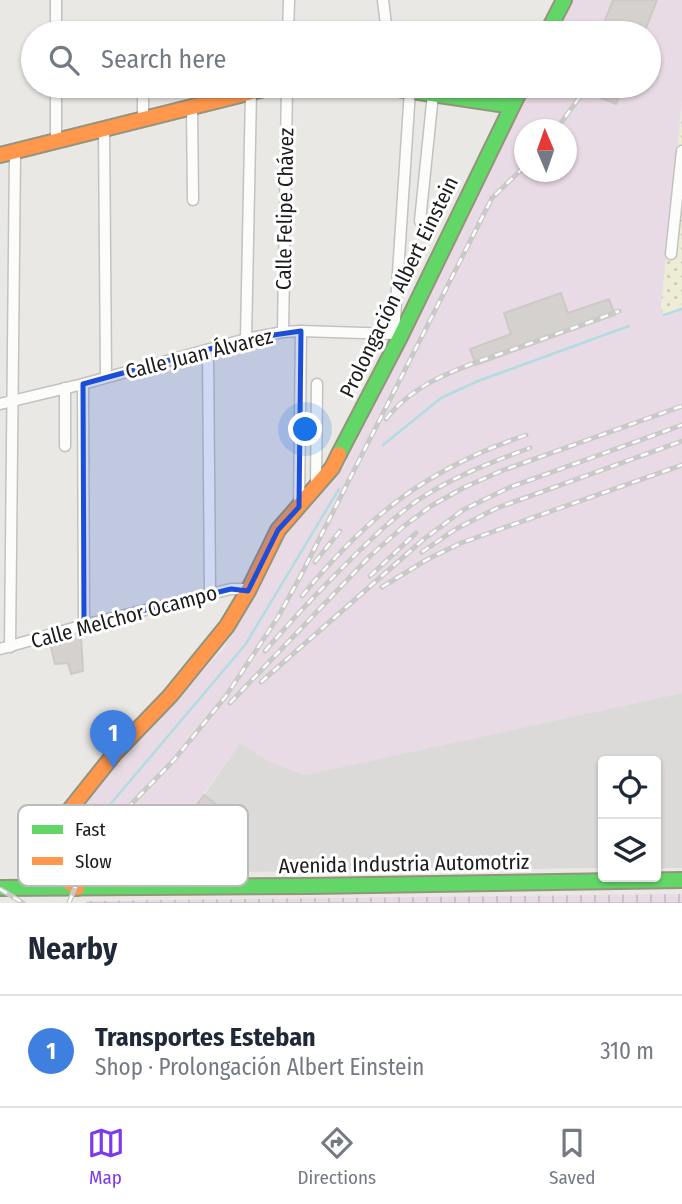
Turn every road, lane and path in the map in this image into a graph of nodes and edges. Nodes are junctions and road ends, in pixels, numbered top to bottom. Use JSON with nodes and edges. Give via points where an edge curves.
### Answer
{"nodes":[{"id":1,"x":56,"y":0,"type":"edge"},
{"id":2,"x":289,"y":0,"type":"edge"},
{"id":3,"x":383,"y":0,"type":"edge"},
{"id":4,"x":564,"y":0,"type":"edge"},
{"id":5,"x":56,"y":21,"type":"edge"},
{"id":6,"x":288,"y":21,"type":"edge"},
{"id":7,"x":386,"y":21,"type":"edge"},
{"id":8,"x":553,"y":21,"type":"edge"},
{"id":9,"x":56,"y":98,"type":"edge"},
{"id":10,"x":143,"y":98,"type":"edge"},
{"id":11,"x":229,"y":98,"type":"edge"},
{"id":12,"x":251,"y":98,"type":"edge"},
{"id":13,"x":287,"y":98,"type":"edge"},
{"id":14,"x":410,"y":98,"type":"edge"},
{"id":15,"x":433,"y":98,"type":"edge"},
{"id":16,"x":459,"y":98,"type":"edge"},
{"id":17,"x":516,"y":98,"type":"edge"},
{"id":18,"x":512,"y":106,"type":"junction"},
{"id":19,"x":192,"y":108,"type":"junction"},
{"id":20,"x":143,"y":118,"type":"junction"},
{"id":21,"x":104,"y":129,"type":"junction"},
{"id":22,"x":56,"y":140,"type":"junction"},
{"id":23,"x":15,"y":151,"type":"junction"},
{"id":24,"x":682,"y":151,"type":"edge"},
{"id":25,"x":0,"y":155,"type":"edge"},
{"id":26,"x":193,"y":200,"type":"dead end"},
{"id":27,"x":420,"y":221,"type":"dead end"},
{"id":28,"x":671,"y":254,"type":"dead end"},
{"id":29,"x":301,"y":331,"type":"junction"},
{"id":30,"x":283,"y":332,"type":"junction"},
{"id":31,"x":397,"y":335,"type":"junction"},
{"id":32,"x":246,"y":339,"type":"junction"},
{"id":33,"x":208,"y":350,"type":"junction"},
{"id":34,"x":106,"y":377,"type":"junction"},
{"id":35,"x":83,"y":384,"type":"junction"},
{"id":36,"x":317,"y":384,"type":"dead end"},
{"id":37,"x":65,"y":388,"type":"junction"},
{"id":38,"x":12,"y":401,"type":"junction"},
{"id":39,"x":0,"y":404,"type":"edge"},
{"id":40,"x":65,"y":446,"type":"dead end"},
{"id":41,"x":316,"y":487,"type":"junction"},
{"id":42,"x":299,"y":507,"type":"junction"},
{"id":43,"x":248,"y":592,"type":"junction"},
{"id":44,"x":210,"y":594,"type":"junction"},
{"id":45,"x":84,"y":625,"type":"junction"},
{"id":46,"x":5,"y":648,"type":"edge"},
{"id":47,"x":73,"y":805,"type":"edge"},
{"id":48,"x":682,"y":880,"type":"edge"},
{"id":49,"x":73,"y":886,"type":"edge"},
{"id":50,"x":0,"y":888,"type":"edge"},
{"id":51,"x":76,"y":888,"type":"junction"},
{"id":52,"x":48,"y":896,"type":"edge"},
{"id":53,"x":77,"y":903,"type":"edge"}],
"edges":[{"from":1,"to":5,"type":"street"},
{"from":2,"to":6,"type":"street"},
{"from":3,"to":7,"type":"street"},
{"from":4,"to":8,"type":"main road"},
{"from":9,"to":22,"type":"street"},
{"from":10,"to":20,"type":"street"},
{"from":11,"to":19,"type":"main road"},
{"from":12,"to":32,"type":"street"},
{"from":13,"to":30,"type":"street","name":"Calle Felipe Chávez"},
{"from":14,"to":31,"type":"street"},
{"from":15,"to":27,"type":"street"},
{"from":16,"to":18,"type":"main road"},
{"from":17,"to":18,"type":"main road","name":"Prolongación Albert Einstein"},
{"from":18,"to":31,"type":"main road","name":"Prolongación Albert Einstein"},
{"from":19,"to":20,"type":"main road"},
{"from":19,"to":26,"type":"street"},
{"from":20,"to":21,"type":"main road"},
{"from":21,"to":22,"type":"main road"},
{"from":21,"to":34,"type":"street"},
{"from":22,"to":23,"type":"main road"},
{"from":23,"to":25,"type":"main road"},
{"from":23,"to":38,"type":"street"},
{"from":24,"to":28,"type":"street"},
{"from":29,"to":30,"type":"street","name":"Calle Juan Álvarez"},
{"from":29,"to":31,"type":"street","name":"Calle Juan Álvarez"},
{"from":29,"to":42,"type":"street"},
{"from":30,"to":32,"type":"street","name":"Calle Juan Álvarez"},
{"from":31,"to":41,"type":"main road","name":"Prolongación Albert Einstein","via":[[332,468]]},
{"from":32,"to":33,"type":"street","name":"Calle Juan Álvarez"},
{"from":33,"to":34,"type":"street","name":"Calle Juan Álvarez"},
{"from":33,"to":44,"type":"street"},
{"from":34,"to":35,"type":"street","name":"Calle Juan Álvarez"},
{"from":35,"to":37,"type":"street","name":"Calle Juan Álvarez"},
{"from":35,"to":45,"type":"street"},
{"from":36,"to":41,"type":"street"},
{"from":37,"to":38,"type":"street","name":"Calle Juan Álvarez"},
{"from":37,"to":40,"type":"street"},
{"from":38,"to":39,"type":"street","name":"Calle Juan Álvarez"},
{"from":38,"to":46,"type":"street"},
{"from":41,"to":42,"type":"main road","name":"Prolongación Albert Einstein"},
{"from":42,"to":43,"type":"main road","name":"Prolongación Albert Einstein","via":[[278,530]]},
{"from":43,"to":44,"type":"street","name":"Calle Melchor Ocampo","via":[[236,588]]},
{"from":43,"to":47,"type":"main road","name":"Prolongación Albert Einstein","via":[[199,663]]},
{"from":44,"to":45,"type":"street","name":"Calle Melchor Ocampo"},
{"from":45,"to":46,"type":"street","name":"Calle Melchor Ocampo"},
{"from":48,"to":51,"type":"main road","name":"Avenida Industria Automotriz"},
{"from":49,"to":51,"type":"main road"},
{"from":50,"to":52,"type":"main road","name":"Avenida Industria Automotriz"},
{"from":51,"to":52,"type":"main road","name":"Avenida Industria Automotriz"},
{"from":51,"to":53,"type":"main road"}]}
